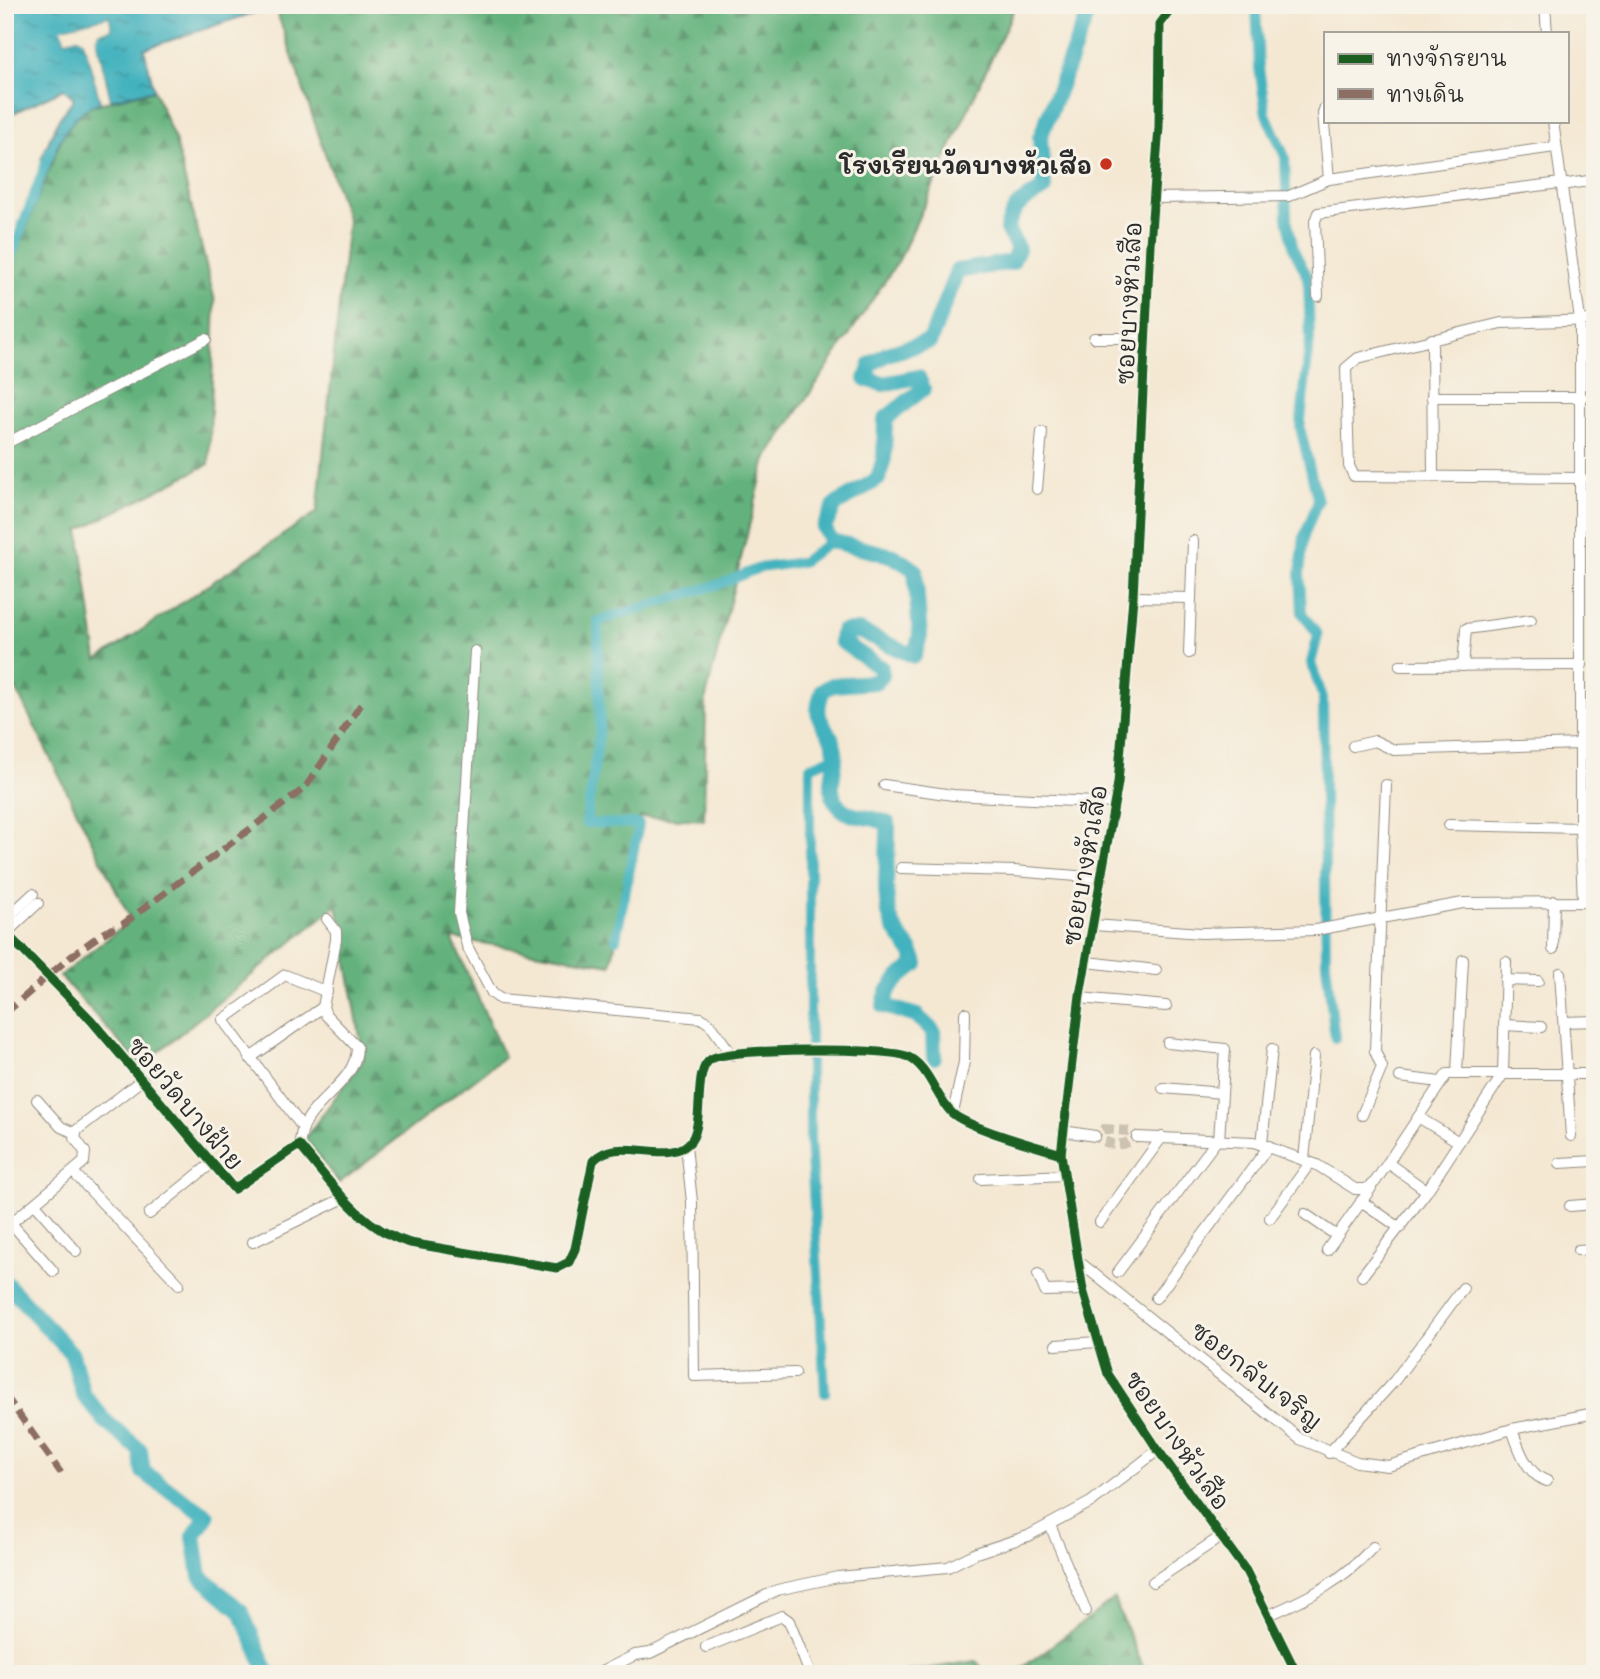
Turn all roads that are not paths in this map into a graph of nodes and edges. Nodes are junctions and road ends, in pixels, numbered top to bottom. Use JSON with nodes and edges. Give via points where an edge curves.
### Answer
{"nodes":[{"id":1,"x":1174,"y":5,"type":"edge"},
{"id":2,"x":1545,"y":5,"type":"edge"},
{"id":3,"x":1547,"y":32,"type":"edge"},
{"id":4,"x":1324,"y":110,"type":"edge"},
{"id":5,"x":1553,"y":122,"type":"edge"},
{"id":6,"x":1555,"y":147,"type":"junction"},
{"id":7,"x":1329,"y":179,"type":"junction"},
{"id":8,"x":1595,"y":180,"type":"edge"},
{"id":9,"x":1561,"y":184,"type":"junction"},
{"id":10,"x":1153,"y":198,"type":"junction"},
{"id":11,"x":1318,"y":296,"type":"dead end"},
{"id":12,"x":1580,"y":320,"type":"junction"},
{"id":13,"x":1595,"y":320,"type":"edge"},
{"id":14,"x":1094,"y":338,"type":"dead end"},
{"id":15,"x":1146,"y":338,"type":"junction"},
{"id":16,"x":206,"y":339,"type":"dead end"},
{"id":17,"x":1432,"y":339,"type":"junction"},
{"id":18,"x":1432,"y":397,"type":"junction"},
{"id":19,"x":1582,"y":397,"type":"junction"},
{"id":20,"x":1041,"y":432,"type":"dead end"},
{"id":21,"x":5,"y":444,"type":"edge"},
{"id":22,"x":1433,"y":476,"type":"junction"},
{"id":23,"x":1582,"y":478,"type":"junction"},
{"id":24,"x":1037,"y":489,"type":"dead end"},
{"id":25,"x":1193,"y":541,"type":"dead end"},
{"id":26,"x":1133,"y":597,"type":"junction"},
{"id":27,"x":1191,"y":598,"type":"junction"},
{"id":28,"x":1531,"y":620,"type":"dead end"},
{"id":29,"x":475,"y":651,"type":"dead end"},
{"id":30,"x":1189,"y":653,"type":"dead end"},
{"id":31,"x":1582,"y":665,"type":"junction"},
{"id":32,"x":1400,"y":666,"type":"dead end"},
{"id":33,"x":1463,"y":666,"type":"junction"},
{"id":34,"x":1581,"y":685,"type":"junction"},
{"id":35,"x":1595,"y":685,"type":"edge"},
{"id":36,"x":1580,"y":744,"type":"junction"},
{"id":37,"x":1353,"y":746,"type":"dead end"},
{"id":38,"x":884,"y":785,"type":"dead end"},
{"id":39,"x":1386,"y":785,"type":"dead end"},
{"id":40,"x":1114,"y":803,"type":"junction"},
{"id":41,"x":1449,"y":825,"type":"dead end"},
{"id":42,"x":1580,"y":828,"type":"junction"},
{"id":43,"x":901,"y":869,"type":"dead end"},
{"id":44,"x":1102,"y":878,"type":"junction"},
{"id":45,"x":1554,"y":901,"type":"junction"},
{"id":46,"x":1583,"y":902,"type":"junction"},
{"id":47,"x":1595,"y":902,"type":"edge"},
{"id":48,"x":1382,"y":917,"type":"junction"},
{"id":49,"x":5,"y":919,"type":"edge"},
{"id":50,"x":327,"y":919,"type":"dead end"},
{"id":51,"x":1094,"y":925,"type":"junction"},
{"id":52,"x":6,"y":932,"type":"edge"},
{"id":53,"x":1553,"y":949,"type":"dead end"},
{"id":54,"x":1464,"y":960,"type":"dead end"},
{"id":55,"x":1087,"y":962,"type":"junction"},
{"id":56,"x":1506,"y":962,"type":"dead end"},
{"id":57,"x":1156,"y":970,"type":"dead end"},
{"id":58,"x":1560,"y":973,"type":"dead end"},
{"id":59,"x":1505,"y":980,"type":"junction"},
{"id":60,"x":1538,"y":981,"type":"dead end"},
{"id":61,"x":327,"y":992,"type":"junction"},
{"id":62,"x":1080,"y":998,"type":"junction"},
{"id":63,"x":1166,"y":1006,"type":"dead end"},
{"id":64,"x":323,"y":1007,"type":"junction"},
{"id":65,"x":965,"y":1013,"type":"dead end"},
{"id":66,"x":1595,"y":1021,"type":"edge"},
{"id":67,"x":1564,"y":1022,"type":"junction"},
{"id":68,"x":1504,"y":1025,"type":"junction"},
{"id":69,"x":1541,"y":1027,"type":"dead end"},
{"id":70,"x":1168,"y":1043,"type":"dead end"},
{"id":71,"x":1272,"y":1049,"type":"dead end"},
{"id":72,"x":732,"y":1055,"type":"junction"},
{"id":73,"x":1314,"y":1056,"type":"dead end"},
{"id":74,"x":250,"y":1058,"type":"junction"},
{"id":75,"x":1457,"y":1072,"type":"junction"},
{"id":76,"x":1503,"y":1074,"type":"junction"},
{"id":77,"x":1595,"y":1074,"type":"edge"},
{"id":78,"x":1567,"y":1076,"type":"junction"},
{"id":79,"x":1400,"y":1077,"type":"dead end"},
{"id":80,"x":143,"y":1079,"type":"junction"},
{"id":81,"x":1440,"y":1082,"type":"junction"},
{"id":82,"x":1163,"y":1088,"type":"dead end"},
{"id":83,"x":1222,"y":1093,"type":"junction"},
{"id":84,"x":37,"y":1100,"type":"dead end"},
{"id":85,"x":953,"y":1114,"type":"junction"},
{"id":86,"x":1362,"y":1115,"type":"dead end"},
{"id":87,"x":1418,"y":1117,"type":"junction"},
{"id":88,"x":303,"y":1128,"type":"junction"},
{"id":89,"x":1063,"y":1131,"type":"junction"},
{"id":90,"x":75,"y":1133,"type":"junction"},
{"id":91,"x":1095,"y":1136,"type":"tunnel mouth"},
{"id":92,"x":1571,"y":1136,"type":"dead end"},
{"id":93,"x":1137,"y":1137,"type":"dead end"},
{"id":94,"x":1162,"y":1137,"type":"junction"},
{"id":95,"x":1218,"y":1140,"type":"junction"},
{"id":96,"x":1459,"y":1142,"type":"junction"},
{"id":97,"x":299,"y":1145,"type":"junction"},
{"id":98,"x":1265,"y":1145,"type":"junction"},
{"id":99,"x":686,"y":1146,"type":"junction"},
{"id":100,"x":1061,"y":1154,"type":"junction"},
{"id":101,"x":1595,"y":1161,"type":"edge"},
{"id":102,"x":1307,"y":1162,"type":"junction"},
{"id":103,"x":212,"y":1163,"type":"junction"},
{"id":104,"x":1388,"y":1163,"type":"junction"},
{"id":105,"x":1560,"y":1163,"type":"dead end"},
{"id":106,"x":73,"y":1172,"type":"junction"},
{"id":107,"x":1064,"y":1175,"type":"junction"},
{"id":108,"x":981,"y":1180,"type":"dead end"},
{"id":109,"x":1375,"y":1182,"type":"junction"},
{"id":110,"x":1427,"y":1191,"type":"junction"},
{"id":111,"x":344,"y":1198,"type":"junction"},
{"id":112,"x":1361,"y":1201,"type":"junction"},
{"id":113,"x":35,"y":1204,"type":"junction"},
{"id":114,"x":1595,"y":1204,"type":"edge"},
{"id":115,"x":1570,"y":1206,"type":"dead end"},
{"id":116,"x":149,"y":1214,"type":"dead end"},
{"id":117,"x":1305,"y":1214,"type":"dead end"},
{"id":118,"x":1270,"y":1218,"type":"dead end"},
{"id":119,"x":1100,"y":1222,"type":"dead end"},
{"id":120,"x":8,"y":1226,"type":"edge"},
{"id":121,"x":1400,"y":1228,"type":"junction"},
{"id":122,"x":1337,"y":1236,"type":"junction"},
{"id":123,"x":253,"y":1242,"type":"dead end"},
{"id":124,"x":1595,"y":1249,"type":"edge"},
{"id":125,"x":1327,"y":1250,"type":"dead end"},
{"id":126,"x":1578,"y":1250,"type":"dead end"},
{"id":127,"x":76,"y":1251,"type":"dead end"},
{"id":128,"x":1078,"y":1261,"type":"junction"},
{"id":129,"x":53,"y":1271,"type":"dead end"},
{"id":130,"x":1118,"y":1272,"type":"dead end"},
{"id":131,"x":1038,"y":1274,"type":"dead end"},
{"id":132,"x":1362,"y":1276,"type":"dead end"},
{"id":133,"x":179,"y":1284,"type":"dead end"},
{"id":134,"x":1463,"y":1288,"type":"dead end"},
{"id":135,"x":1083,"y":1290,"type":"junction"},
{"id":136,"x":1156,"y":1298,"type":"dead end"},
{"id":137,"x":1097,"y":1342,"type":"junction"},
{"id":138,"x":1056,"y":1345,"type":"dead end"},
{"id":139,"x":795,"y":1373,"type":"dead end"},
{"id":140,"x":1595,"y":1413,"type":"edge"},
{"id":141,"x":1512,"y":1429,"type":"junction"},
{"id":142,"x":1158,"y":1450,"type":"junction"},
{"id":143,"x":1329,"y":1453,"type":"junction"},
{"id":144,"x":1547,"y":1481,"type":"dead end"},
{"id":145,"x":1050,"y":1525,"type":"junction"},
{"id":146,"x":1222,"y":1536,"type":"junction"},
{"id":147,"x":1373,"y":1547,"type":"dead end"},
{"id":148,"x":1153,"y":1582,"type":"dead end"},
{"id":149,"x":1086,"y":1611,"type":"dead end"},
{"id":150,"x":1269,"y":1615,"type":"junction"},
{"id":151,"x":706,"y":1647,"type":"dead end"},
{"id":152,"x":597,"y":1674,"type":"edge"},
{"id":153,"x":810,"y":1674,"type":"edge"},
{"id":154,"x":1297,"y":1674,"type":"edge"}],
"edges":[{"from":1,"to":10,"type":"street","name":"ซอยบางหัวเสือ","via":[[1160,24]]},
{"from":2,"to":3,"type":"street"},
{"from":4,"to":7,"type":"street"},
{"from":5,"to":6,"type":"street"},
{"from":6,"to":7,"type":"street"},
{"from":6,"to":9,"type":"street"},
{"from":7,"to":10,"type":"street","via":[[1289,197]]},
{"from":8,"to":9,"type":"street"},
{"from":9,"to":11,"type":"street","via":[[1318,213]]},
{"from":9,"to":12,"type":"street"},
{"from":10,"to":15,"type":"street","name":"ซอยบางหัวเสือ"},
{"from":12,"to":13,"type":"street"},
{"from":12,"to":17,"type":"street","via":[[1501,323]]},
{"from":12,"to":19,"type":"street"},
{"from":14,"to":15,"type":"street"},
{"from":15,"to":26,"type":"street","name":"ซอยบางหัวเสือ"},
{"from":16,"to":21,"type":"street"},
{"from":17,"to":18,"type":"street"},
{"from":17,"to":22,"type":"street","via":[[1358,358],[1348,364],[1345,380],[1350,472],[1360,477]]},
{"from":18,"to":19,"type":"street"},
{"from":18,"to":22,"type":"street"},
{"from":19,"to":23,"type":"street"},
{"from":20,"to":24,"type":"street"},
{"from":22,"to":23,"type":"street"},
{"from":23,"to":31,"type":"street"},
{"from":25,"to":27,"type":"street"},
{"from":26,"to":27,"type":"street"},
{"from":26,"to":40,"type":"street","name":"ซอยบางหัวเสือ"},
{"from":27,"to":30,"type":"street"},
{"from":28,"to":33,"type":"street","via":[[1466,629]]},
{"from":29,"to":72,"type":"street","via":[[458,913],[467,946],[492,993],[508,1002],[611,1007],[701,1018]]},
{"from":31,"to":33,"type":"street"},
{"from":31,"to":34,"type":"street"},
{"from":32,"to":33,"type":"street"},
{"from":34,"to":35,"type":"street"},
{"from":34,"to":36,"type":"street"},
{"from":36,"to":37,"type":"street","via":[[1394,750],[1375,741]]},
{"from":36,"to":42,"type":"street"},
{"from":38,"to":40,"type":"street","via":[[953,795]]},
{"from":39,"to":48,"type":"street"},
{"from":40,"to":44,"type":"street","name":"ซอยบางหัวเสือ"},
{"from":41,"to":42,"type":"street"},
{"from":42,"to":46,"type":"street"},
{"from":43,"to":44,"type":"street"},
{"from":44,"to":51,"type":"street","name":"ซอยบางหัวเสือ"},
{"from":45,"to":46,"type":"street"},
{"from":45,"to":48,"type":"street","via":[[1463,903]]},
{"from":45,"to":53,"type":"street"},
{"from":46,"to":47,"type":"street"},
{"from":48,"to":51,"type":"street","via":[[1316,930],[1201,933]]},
{"from":48,"to":86,"type":"street","via":[[1375,1051],[1382,1067]]},
{"from":49,"to":52,"type":"street","via":[[36,898]]},
{"from":50,"to":61,"type":"street","via":[[336,930]]},
{"from":51,"to":55,"type":"street","name":"ซอยบางหัวเสือ"},
{"from":52,"to":80,"type":"street","name":"ซอยวัดบางฝ้าย"},
{"from":54,"to":75,"type":"street"},
{"from":55,"to":57,"type":"street"},
{"from":55,"to":62,"type":"street","name":"ซอยบางหัวเสือ"},
{"from":56,"to":59,"type":"street"},
{"from":58,"to":67,"type":"street"},
{"from":59,"to":60,"type":"street"},
{"from":59,"to":68,"type":"street"},
{"from":61,"to":64,"type":"street"},
{"from":61,"to":74,"type":"street","via":[[285,975],[223,1020]]},
{"from":62,"to":63,"type":"street"},
{"from":62,"to":89,"type":"street","name":"ซอยบางหัวเสือ"},
{"from":64,"to":74,"type":"street"},
{"from":64,"to":88,"type":"street","via":[[357,1047],[357,1057]]},
{"from":65,"to":85,"type":"street","via":[[964,1062]]},
{"from":66,"to":67,"type":"street"},
{"from":67,"to":78,"type":"street"},
{"from":68,"to":69,"type":"street"},
{"from":68,"to":76,"type":"street"},
{"from":70,"to":83,"type":"street","via":[[1225,1049]]},
{"from":71,"to":98,"type":"street"},
{"from":72,"to":85,"type":"street","via":[[816,1050],[904,1055],[921,1068]]},
{"from":72,"to":99,"type":"street","via":[[713,1058],[704,1068],[695,1135]]},
{"from":73,"to":102,"type":"street"},
{"from":74,"to":88,"type":"street"},
{"from":75,"to":76,"type":"street"},
{"from":75,"to":81,"type":"street"},
{"from":76,"to":78,"type":"street"},
{"from":76,"to":96,"type":"street"},
{"from":77,"to":78,"type":"street"},
{"from":78,"to":92,"type":"street"},
{"from":79,"to":81,"type":"street"},
{"from":80,"to":90,"type":"street"},
{"from":80,"to":103,"type":"street","name":"ซอยวัดบางฝ้าย"},
{"from":81,"to":87,"type":"street"},
{"from":82,"to":83,"type":"street"},
{"from":83,"to":95,"type":"street"},
{"from":84,"to":90,"type":"street","via":[[61,1127]]},
{"from":85,"to":100,"type":"street"},
{"from":87,"to":96,"type":"street"},
{"from":87,"to":104,"type":"street"},
{"from":88,"to":97,"type":"street"},
{"from":89,"to":91,"type":"street"},
{"from":89,"to":100,"type":"street","name":"ซอยบางหัวเสือ"},
{"from":90,"to":106,"type":"street","via":[[86,1156]]},
{"from":93,"to":94,"type":"street"},
{"from":94,"to":95,"type":"street"},
{"from":94,"to":119,"type":"street"},
{"from":95,"to":98,"type":"street"},
{"from":95,"to":130,"type":"street"},
{"from":96,"to":110,"type":"street"},
{"from":97,"to":103,"type":"street","name":"ซอยวัดบางฝ้าย","via":[[234,1189]]},
{"from":97,"to":111,"type":"street"},
{"from":98,"to":102,"type":"street"},
{"from":98,"to":136,"type":"street"},
{"from":99,"to":111,"type":"street","via":[[600,1153],[593,1161],[575,1249],[569,1262],[557,1268],[390,1237],[371,1226]]},
{"from":99,"to":139,"type":"street","via":[[692,1202],[694,1376]]},
{"from":100,"to":107,"type":"street","name":"ซอยบางหัวเสือ"},
{"from":101,"to":105,"type":"street"},
{"from":102,"to":109,"type":"street","via":[[1355,1189],[1366,1189]]},
{"from":102,"to":118,"type":"street"},
{"from":103,"to":116,"type":"street"},
{"from":104,"to":109,"type":"street"},
{"from":104,"to":110,"type":"street"},
{"from":106,"to":113,"type":"street"},
{"from":106,"to":133,"type":"street"},
{"from":107,"to":108,"type":"street"},
{"from":107,"to":128,"type":"street","name":"ซอยบางหัวเสือ"},
{"from":109,"to":112,"type":"street"},
{"from":110,"to":121,"type":"street"},
{"from":111,"to":123,"type":"street"},
{"from":112,"to":121,"type":"street"},
{"from":112,"to":122,"type":"street"},
{"from":113,"to":120,"type":"street"},
{"from":113,"to":127,"type":"street"},
{"from":114,"to":115,"type":"street"},
{"from":117,"to":122,"type":"street"},
{"from":120,"to":129,"type":"street"},
{"from":121,"to":132,"type":"street"},
{"from":122,"to":125,"type":"street"},
{"from":124,"to":126,"type":"street"},
{"from":128,"to":135,"type":"street","name":"ซอยบางหัวเสือ"},
{"from":128,"to":143,"type":"street","name":"ซอยกลับเจริญ","via":[[1300,1439]]},
{"from":131,"to":135,"type":"street","via":[[1045,1292]]},
{"from":134,"to":143,"type":"street","via":[[1395,1380]]},
{"from":135,"to":137,"type":"street","name":"ซอยบางหัวเสือ"},
{"from":137,"to":138,"type":"street"},
{"from":137,"to":142,"type":"street","name":"ซอยบางหัวเสือ","via":[[1114,1386]]},
{"from":140,"to":141,"type":"street","name":"ซอยกลับเจริญ"},
{"from":141,"to":143,"type":"street","name":"ซอยกลับเจริญ","via":[[1388,1466]]},
{"from":141,"to":144,"type":"street","via":[[1523,1457]]},
{"from":142,"to":145,"type":"street","via":[[1091,1502]]},
{"from":142,"to":146,"type":"street","name":"ซอยบางหัวเสือ"},
{"from":145,"to":149,"type":"street"},
{"from":145,"to":152,"type":"street","via":[[948,1567],[838,1577],[776,1590],[650,1653],[635,1655]]},
{"from":146,"to":148,"type":"street"},
{"from":146,"to":150,"type":"street","name":"ซอยบางหัวเสือ"},
{"from":147,"to":150,"type":"street","via":[[1329,1587]]},
{"from":150,"to":154,"type":"street","name":"ซอยบางหัวเสือ"},
{"from":151,"to":153,"type":"street","via":[[782,1616],[789,1620]]}]}
